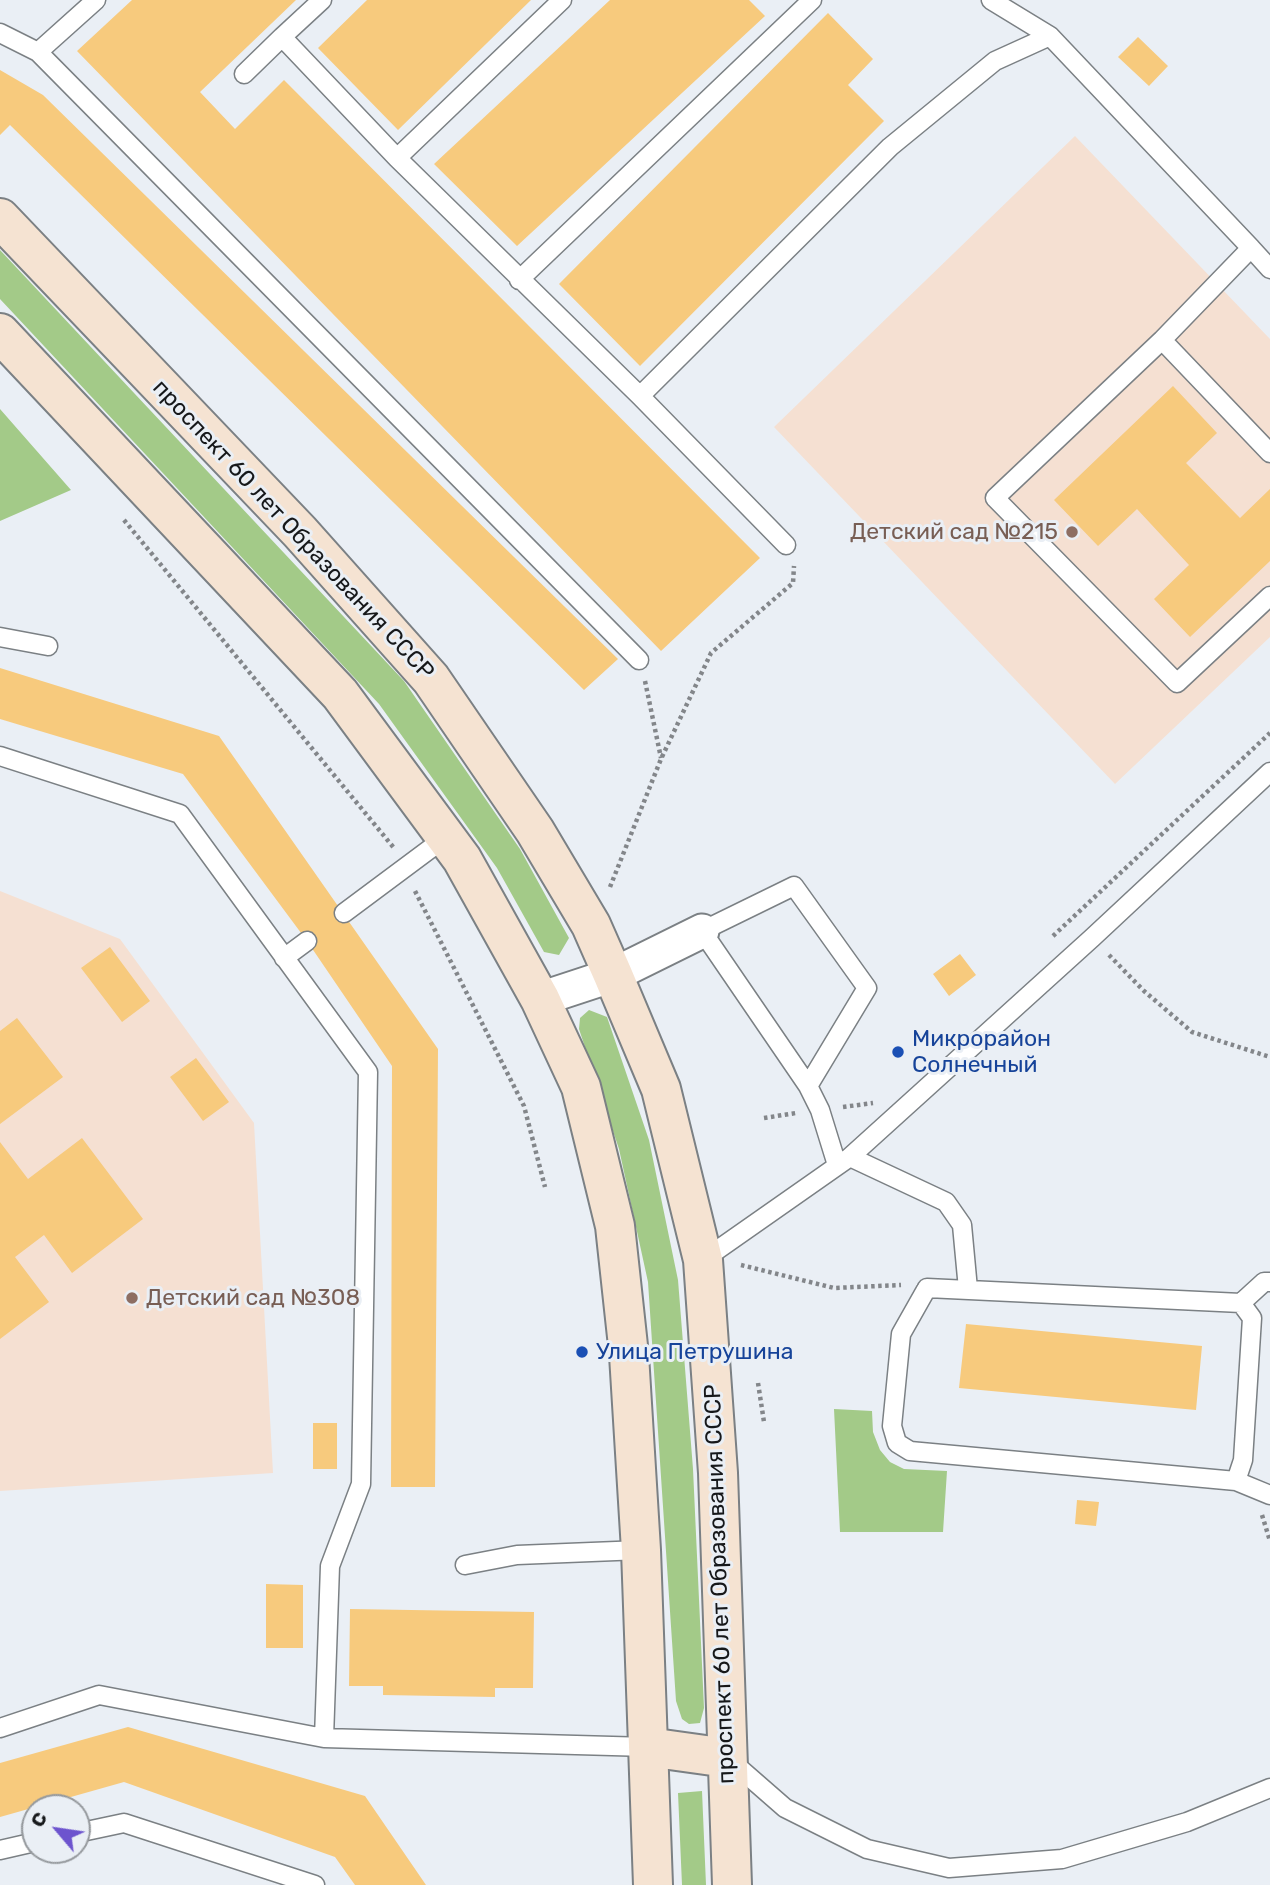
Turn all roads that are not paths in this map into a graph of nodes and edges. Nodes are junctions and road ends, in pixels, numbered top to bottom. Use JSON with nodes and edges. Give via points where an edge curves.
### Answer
{"nodes":[{"id":1,"x":96,"y":0,"type":"edge"},
{"id":2,"x":321,"y":0,"type":"edge"},
{"id":3,"x":562,"y":0,"type":"edge"},
{"id":4,"x":812,"y":0,"type":"edge"},
{"id":5,"x":991,"y":0,"type":"edge"},
{"id":6,"x":0,"y":33,"type":"edge"},
{"id":7,"x":1051,"y":36,"type":"junction"},
{"id":8,"x":282,"y":37,"type":"junction"},
{"id":9,"x":38,"y":52,"type":"junction"},
{"id":10,"x":244,"y":74,"type":"dead end"},
{"id":11,"x":397,"y":158,"type":"junction"},
{"id":12,"x":0,"y":218,"type":"edge"},
{"id":13,"x":1251,"y":248,"type":"junction"},
{"id":14,"x":1270,"y":269,"type":"edge"},
{"id":15,"x":519,"y":280,"type":"junction"},
{"id":16,"x":0,"y":333,"type":"edge"},
{"id":17,"x":1162,"y":340,"type":"junction"},
{"id":18,"x":640,"y":396,"type":"junction"},
{"id":19,"x":1270,"y":453,"type":"edge"},
{"id":20,"x":786,"y":545,"type":"road end"},
{"id":21,"x":1270,"y":596,"type":"edge"},
{"id":22,"x":0,"y":637,"type":"edge"},
{"id":23,"x":48,"y":646,"type":"dead end"},
{"id":24,"x":639,"y":660,"type":"road end"},
{"id":25,"x":0,"y":757,"type":"edge"},
{"id":26,"x":1270,"y":772,"type":"edge"},
{"id":27,"x":446,"y":837,"type":"junction"},
{"id":28,"x":344,"y":913,"type":"dead end"},
{"id":29,"x":702,"y":931,"type":"junction"},
{"id":30,"x":307,"y":941,"type":"dead end"},
{"id":31,"x":284,"y":958,"type":"junction"},
{"id":32,"x":613,"y":975,"type":"junction"},
{"id":33,"x":540,"y":999,"type":"junction"},
{"id":34,"x":808,"y":1086,"type":"junction"},
{"id":35,"x":843,"y":1161,"type":"junction"},
{"id":36,"x":703,"y":1260,"type":"junction"},
{"id":37,"x":1270,"y":1282,"type":"edge"},
{"id":38,"x":968,"y":1289,"type":"junction"},
{"id":39,"x":1241,"y":1303,"type":"junction"},
{"id":40,"x":1236,"y":1481,"type":"junction"},
{"id":41,"x":1270,"y":1495,"type":"edge"},
{"id":42,"x":641,"y":1550,"type":"junction"},
{"id":43,"x":465,"y":1565,"type":"dead end"},
{"id":44,"x":0,"y":1728,"type":"edge"},
{"id":45,"x":324,"y":1738,"type":"junction"},
{"id":46,"x":648,"y":1747,"type":"junction"},
{"id":47,"x":727,"y":1758,"type":"junction"},
{"id":48,"x":1270,"y":1788,"type":"edge"},
{"id":49,"x":91,"y":1830,"type":"edge"},
{"id":50,"x":21,"y":1845,"type":"edge"},
{"id":51,"x":0,"y":1850,"type":"edge"},
{"id":52,"x":315,"y":1885,"type":"edge"},
{"id":53,"x":653,"y":1885,"type":"edge"},
{"id":54,"x":732,"y":1885,"type":"edge"}],
"edges":[{"from":1,"to":9,"type":"lane"},
{"from":2,"to":8,"type":"lane"},
{"from":3,"to":11,"type":"lane"},
{"from":4,"to":15,"type":"lane"},
{"from":5,"to":7,"type":"lane"},
{"from":6,"to":9,"type":"lane"},
{"from":7,"to":13,"type":"lane"},
{"from":7,"to":18,"type":"lane","via":[[995,61],[890,147]]},
{"from":8,"to":10,"type":"lane"},
{"from":8,"to":11,"type":"lane"},
{"from":9,"to":24,"type":"lane"},
{"from":11,"to":15,"type":"lane"},
{"from":12,"to":32,"type":"main road","name":"проспект 60 лет Образования СССР","via":[[300,532],[431,679],[535,831],[591,925]]},
{"from":13,"to":14,"type":"lane"},
{"from":13,"to":17,"type":"lane"},
{"from":15,"to":18,"type":"lane"},
{"from":16,"to":27,"type":"main road","via":[[340,694]]},
{"from":17,"to":19,"type":"lane"},
{"from":17,"to":21,"type":"lane","via":[[995,498],[1177,683]]},
{"from":18,"to":20,"type":"lane"},
{"from":22,"to":23,"type":"lane"},
{"from":25,"to":31,"type":"lane","via":[[180,814]]},
{"from":26,"to":35,"type":"lane","via":[[1093,938]]},
{"from":27,"to":28,"type":"lane"},
{"from":27,"to":33,"type":"main road"},
{"from":29,"to":32,"type":"street"},
{"from":29,"to":34,"type":"lane"},
{"from":29,"to":34,"type":"lane","via":[[794,886],[867,988]]},
{"from":30,"to":31,"type":"lane"},
{"from":31,"to":45,"type":"lane","via":[[368,1072],[361,1484],[330,1566]]},
{"from":32,"to":33,"type":"street"},
{"from":32,"to":36,"type":"main road","name":"проспект 60 лет Образования СССР","via":[[661,1089]]},
{"from":33,"to":42,"type":"main road","via":[[581,1087],[615,1226],[629,1355]]},
{"from":34,"to":35,"type":"lane"},
{"from":35,"to":36,"type":"lane"},
{"from":35,"to":38,"type":"lane","via":[[946,1202],[962,1225]]},
{"from":36,"to":47,"type":"main road","name":"проспект 60 лет Образования СССР","via":[[718,1473]]},
{"from":37,"to":39,"type":"lane","via":[[1264,1282]]},
{"from":38,"to":39,"type":"lane"},
{"from":38,"to":40,"type":"lane","via":[[927,1288],[901,1334],[892,1426],[897,1443],[910,1451]]},
{"from":39,"to":40,"type":"lane","via":[[1252,1318],[1243,1460]]},
{"from":40,"to":41,"type":"lane"},
{"from":42,"to":43,"type":"lane","via":[[517,1555]]},
{"from":42,"to":46,"type":"main road"},
{"from":44,"to":45,"type":"lane","via":[[99,1695]]},
{"from":45,"to":46,"type":"lane"},
{"from":46,"to":47,"type":"main road"},
{"from":46,"to":53,"type":"main road"},
{"from":47,"to":48,"type":"lane","via":[[785,1808],[867,1849],[949,1868],[1062,1859],[1187,1822]]},
{"from":47,"to":54,"type":"main road","name":"проспект 60 лет Образования СССР"},
{"from":49,"to":52,"type":"lane","via":[[124,1823]]},
{"from":50,"to":51,"type":"lane"}]}
